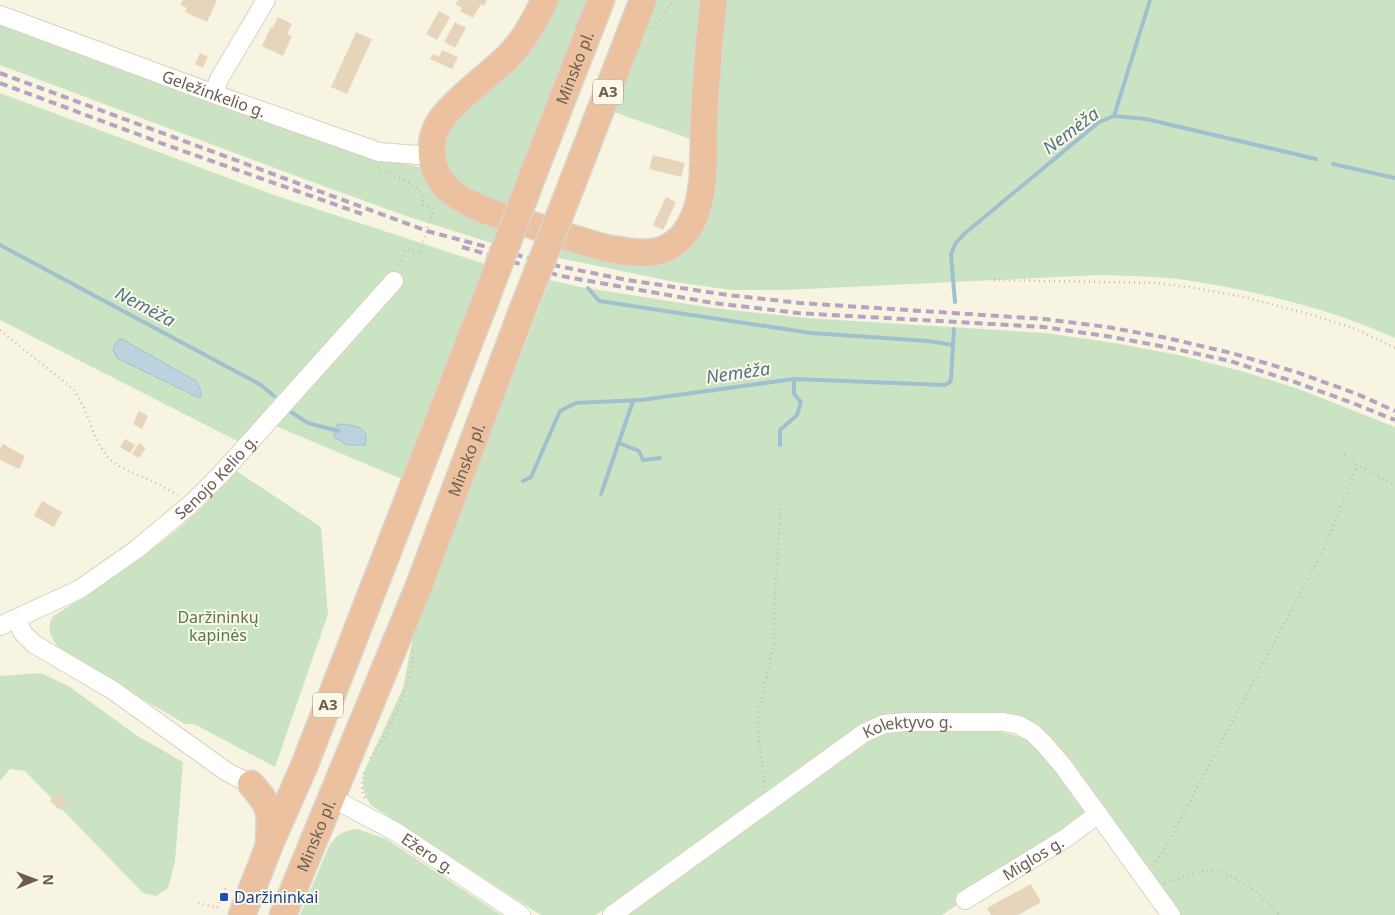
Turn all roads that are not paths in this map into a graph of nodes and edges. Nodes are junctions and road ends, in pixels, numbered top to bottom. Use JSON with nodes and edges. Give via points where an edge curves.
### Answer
{"nodes":[{"id":1,"x":266,"y":0,"type":"edge"},
{"id":2,"x":544,"y":0,"type":"edge"},
{"id":3,"x":601,"y":0,"type":"edge"},
{"id":4,"x":643,"y":0,"type":"edge"},
{"id":5,"x":714,"y":0,"type":"edge"},
{"id":6,"x":0,"y":15,"type":"edge"},
{"id":7,"x":214,"y":94,"type":"junction"},
{"id":8,"x":431,"y":156,"type":"junction"},
{"id":9,"x":394,"y":280,"type":"road end"},
{"id":10,"x":8,"y":622,"type":"edge"},
{"id":11,"x":305,"y":764,"type":"junction"},
{"id":12,"x":251,"y":784,"type":"junction"},
{"id":13,"x":332,"y":798,"type":"junction"},
{"id":14,"x":1098,"y":814,"type":"junction"},
{"id":15,"x":269,"y":846,"type":"junction"},
{"id":16,"x":965,"y":900,"type":"dead end"},
{"id":17,"x":242,"y":915,"type":"edge"},
{"id":18,"x":283,"y":915,"type":"edge"},
{"id":19,"x":521,"y":915,"type":"edge"},
{"id":20,"x":612,"y":915,"type":"edge"},
{"id":21,"x":1170,"y":915,"type":"edge"}],
"edges":[{"from":1,"to":7,"type":"street","via":[[219,79]]},
{"from":2,"to":8,"type":"highway","via":[[534,24],[509,56],[443,118],[434,132]]},
{"from":3,"to":11,"type":"highway","name":"Minsko pl.","number":"A3","bridge":true},
{"from":4,"to":13,"type":"highway","name":"Minsko pl.","number":"A3","bridge":true,"via":[[419,586]]},
{"from":5,"to":8,"type":"highway","via":[[706,72],[700,198],[686,232],[665,249],[652,252],[606,248],[491,212],[466,202],[452,192],[435,170]]},
{"from":6,"to":7,"type":"street","name":"Geležinkelio g."},
{"from":7,"to":8,"type":"street","name":"Geležinkelio g.","via":[[379,152]]},
{"from":9,"to":10,"type":"street","name":"Senojo Kelio g.","via":[[192,503],[137,549],[80,589]]},
{"from":10,"to":12,"type":"street","via":[[34,644],[114,691],[227,772]]},
{"from":11,"to":12,"type":"highway","via":[[271,785]]},
{"from":11,"to":15,"type":"highway","name":"Minsko pl.","number":"A3"},
{"from":12,"to":15,"type":"highway","via":[[268,807]]},
{"from":13,"to":18,"type":"highway","name":"Minsko pl.","number":"A3"},
{"from":13,"to":19,"type":"street","name":"Ežero g.","via":[[396,832]]},
{"from":14,"to":16,"type":"street","name":"Miglos g.","via":[[1066,838]]},
{"from":14,"to":20,"type":"street","name":"Kolektyvo g.","via":[[1063,766],[1033,733],[1020,725],[1003,722],[884,724],[864,733]]},
{"from":14,"to":21,"type":"street","name":"Kolektyvo g."},
{"from":15,"to":17,"type":"highway","name":"Minsko pl.","number":"A3"}]}
